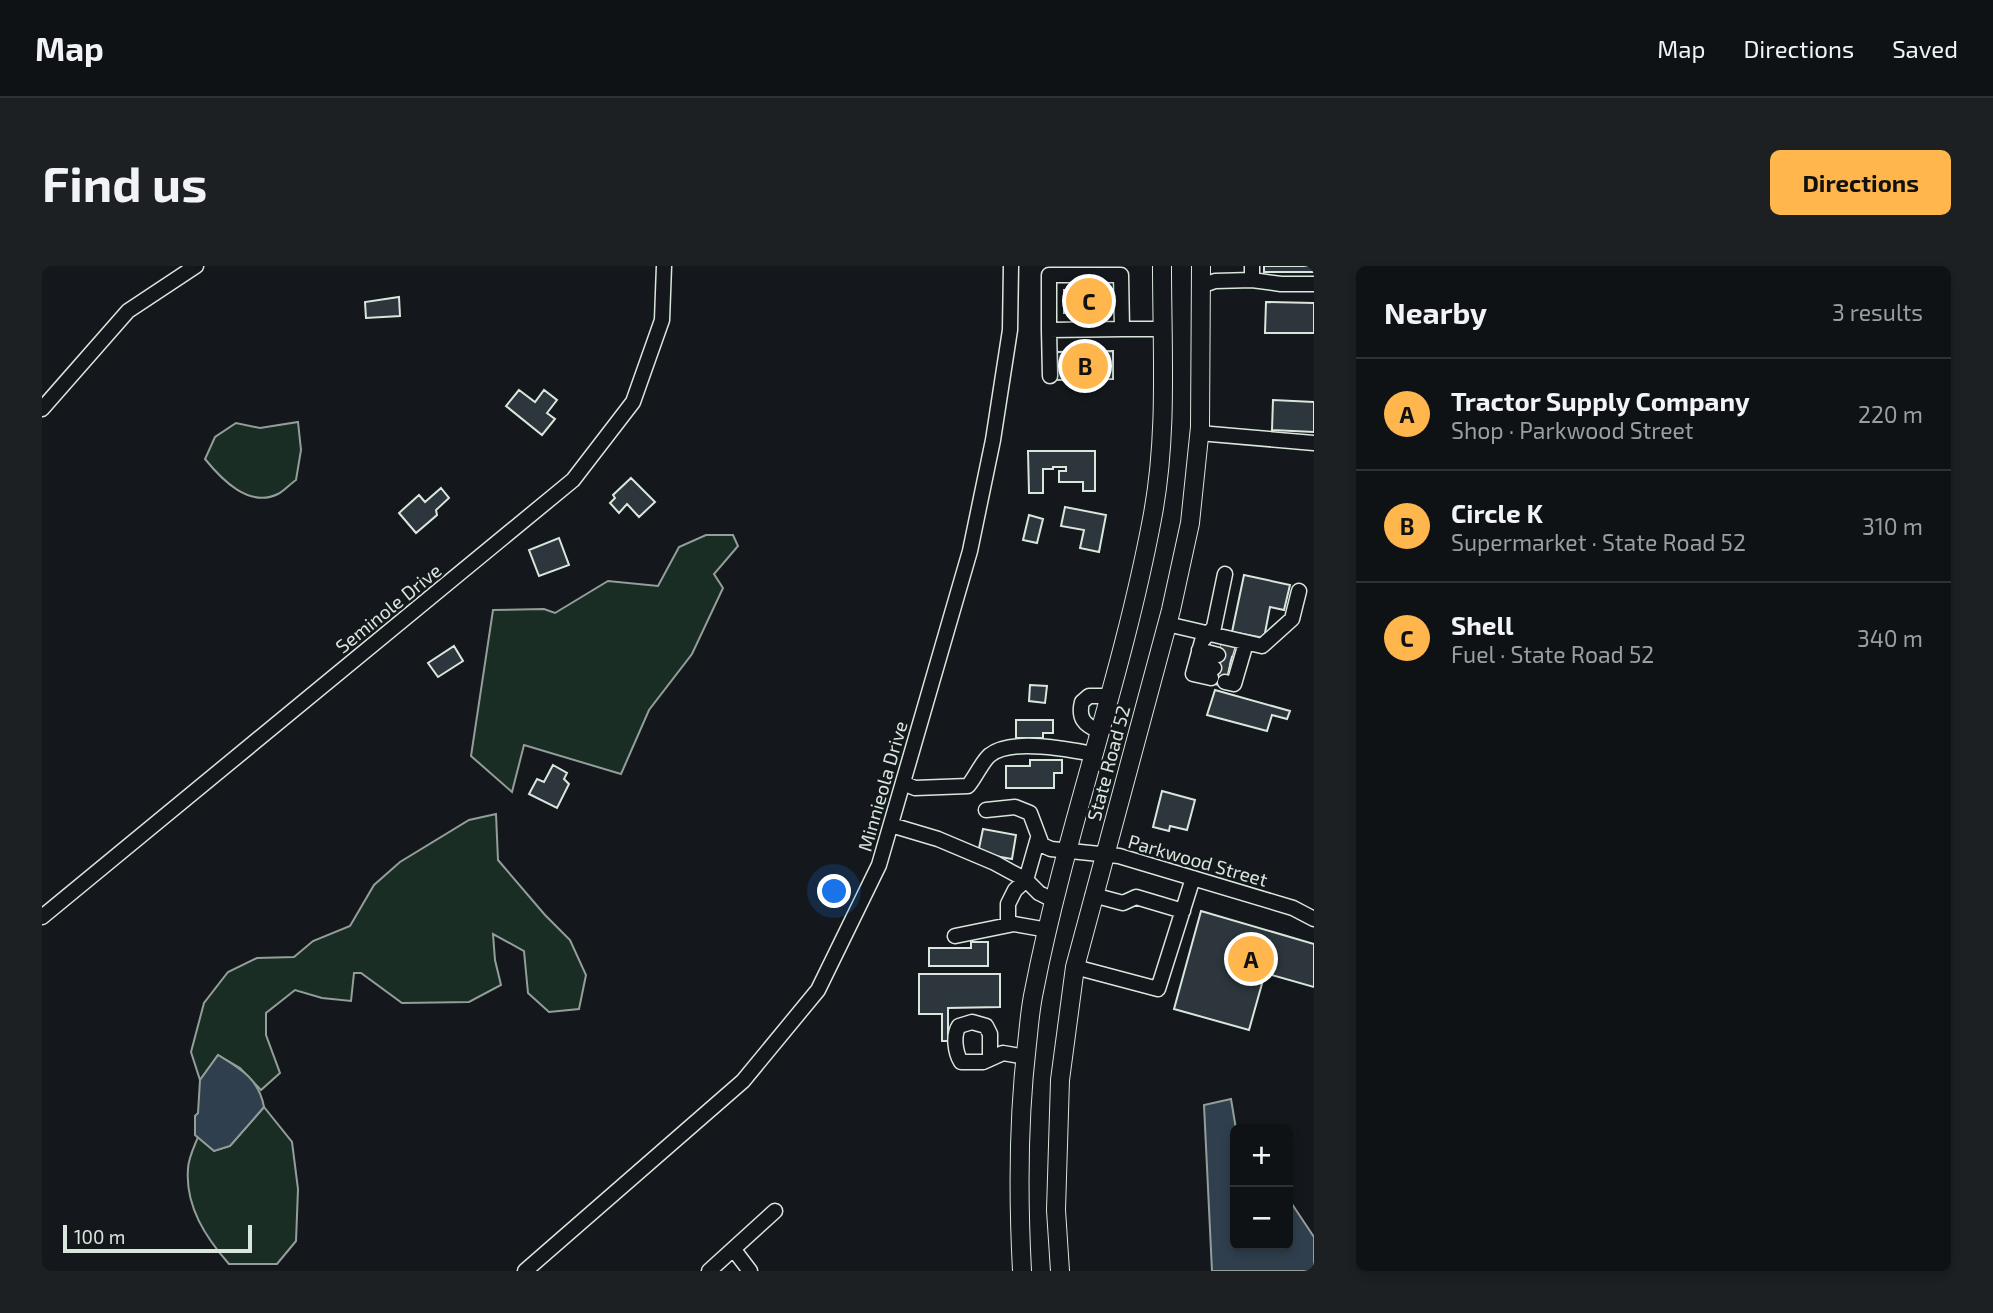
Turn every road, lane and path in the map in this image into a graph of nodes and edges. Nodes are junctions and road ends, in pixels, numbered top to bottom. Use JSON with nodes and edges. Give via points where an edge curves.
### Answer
{"nodes":[{"id":1,"x":195,"y":266,"type":"edge"},
{"id":2,"x":664,"y":266,"type":"edge"},
{"id":3,"x":1011,"y":266,"type":"edge"},
{"id":4,"x":1162,"y":266,"type":"edge"},
{"id":5,"x":1201,"y":266,"type":"edge"},
{"id":6,"x":1086,"y":271,"type":"edge"},
{"id":7,"x":1252,"y":273,"type":"edge"},
{"id":8,"x":1314,"y":284,"type":"edge"},
{"id":9,"x":1201,"y":286,"type":"junction"},
{"id":10,"x":1122,"y":329,"type":"junction"},
{"id":11,"x":1162,"y":329,"type":"junction"},
{"id":12,"x":1049,"y":330,"type":"junction"},
{"id":13,"x":1050,"y":376,"type":"dead end"},
{"id":14,"x":42,"y":409,"type":"edge"},
{"id":15,"x":1199,"y":433,"type":"junction"},
{"id":16,"x":1314,"y":443,"type":"edge"},
{"id":17,"x":1225,"y":574,"type":"dead end"},
{"id":18,"x":1300,"y":591,"type":"dead end"},
{"id":19,"x":1167,"y":624,"type":"junction"},
{"id":20,"x":1201,"y":647,"type":"junction"},
{"id":21,"x":1229,"y":661,"type":"junction"},
{"id":22,"x":1109,"y":696,"type":"junction"},
{"id":23,"x":1099,"y":731,"type":"junction"},
{"id":24,"x":1093,"y":754,"type":"junction"},
{"id":25,"x":903,"y":783,"type":"junction"},
{"id":26,"x":986,"y":810,"type":"dead end"},
{"id":27,"x":891,"y":825,"type":"junction"},
{"id":28,"x":1038,"y":838,"type":"junction"},
{"id":29,"x":1068,"y":852,"type":"junction"},
{"id":30,"x":1105,"y":853,"type":"junction"},
{"id":31,"x":1193,"y":878,"type":"junction"},
{"id":32,"x":1026,"y":880,"type":"junction"},
{"id":33,"x":1093,"y":895,"type":"junction"},
{"id":34,"x":1055,"y":901,"type":"junction"},
{"id":35,"x":1183,"y":911,"type":"junction"},
{"id":36,"x":42,"y":918,"type":"edge"},
{"id":37,"x":1314,"y":919,"type":"edge"},
{"id":38,"x":1008,"y":925,"type":"junction"},
{"id":39,"x":1048,"y":930,"type":"junction"},
{"id":40,"x":956,"y":936,"type":"dead end"},
{"id":41,"x":1075,"y":967,"type":"junction"},
{"id":42,"x":1026,"y":1057,"type":"junction"},
{"id":43,"x":990,"y":1058,"type":"dead end"},
{"id":44,"x":775,"y":1211,"type":"dead end"},
{"id":45,"x":734,"y":1250,"type":"junction"},
{"id":46,"x":524,"y":1271,"type":"edge"},
{"id":47,"x":709,"y":1271,"type":"edge"},
{"id":48,"x":750,"y":1271,"type":"edge"},
{"id":49,"x":1022,"y":1271,"type":"edge"},
{"id":50,"x":1060,"y":1271,"type":"edge"}],
"edges":[{"from":1,"to":14,"type":"street","via":[[128,311]]},
{"from":2,"to":36,"type":"street","name":"Seminole Drive","via":[[662,320],[633,402],[573,480]]},
{"from":3,"to":25,"type":"street","name":"Minnieola Drive","via":[[1010,330],[981,502]]},
{"from":4,"to":11,"type":"main road","name":"State Road 52"},
{"from":5,"to":9,"type":"main road","name":"State Road 52"},
{"from":6,"to":10,"type":"street","via":[[1121,275]]},
{"from":6,"to":12,"type":"street","via":[[1049,275]]},
{"from":7,"to":8,"type":"street","via":[[1281,284]]},
{"from":7,"to":9,"type":"street"},
{"from":9,"to":15,"type":"main road","name":"State Road 52"},
{"from":10,"to":11,"type":"street"},
{"from":10,"to":12,"type":"street"},
{"from":11,"to":22,"type":"main road","name":"State Road 52","via":[[1163,425],[1153,517]]},
{"from":12,"to":13,"type":"street"},
{"from":15,"to":16,"type":"street"},
{"from":15,"to":19,"type":"main road","name":"State Road 52","via":[[1190,523]]},
{"from":17,"to":20,"type":"street","via":[[1214,626]]},
{"from":18,"to":21,"type":"street","via":[[1292,619],[1262,646]]},
{"from":19,"to":20,"type":"street"},
{"from":19,"to":30,"type":"main road","name":"State Road 52"},
{"from":20,"to":21,"type":"street"},
{"from":20,"to":21,"type":"street"},
{"from":20,"to":21,"type":"street","via":[[1193,674]]},
{"from":22,"to":23,"type":"main road","name":"State Road 52"},
{"from":22,"to":23,"type":"street","via":[[1089,696],[1082,702],[1081,719]]},
{"from":23,"to":24,"type":"main road","name":"State Road 52"},
{"from":24,"to":25,"type":"street","via":[[1013,746],[990,755],[968,786],[915,788]]},
{"from":24,"to":29,"type":"main road","name":"State Road 52"},
{"from":25,"to":27,"type":"street","name":"Minnieola Drive"},
{"from":26,"to":28,"type":"street","via":[[1015,807],[1030,813]]},
{"from":27,"to":32,"type":"street","via":[[938,839]]},
{"from":27,"to":46,"type":"street","name":"Minnieola Drive","via":[[880,865],[818,990],[743,1081]]},
{"from":28,"to":29,"type":"street","via":[[1042,845]]},
{"from":28,"to":32,"type":"street"},
{"from":29,"to":30,"type":"street","name":"Parkwood Street"},
{"from":29,"to":34,"type":"main road","name":"State Road 52"},
{"from":30,"to":31,"type":"street","name":"Parkwood Street"},
{"from":30,"to":33,"type":"main road","name":"State Road 52"},
{"from":31,"to":35,"type":"street"},
{"from":31,"to":37,"type":"street","name":"Parkwood Street","via":[[1293,908]]},
{"from":32,"to":34,"type":"street","via":[[1039,894]]},
{"from":32,"to":38,"type":"street","via":[[1008,904]]},
{"from":33,"to":35,"type":"street","via":[[1123,902],[1136,897]]},
{"from":33,"to":41,"type":"main road","name":"State Road 52"},
{"from":34,"to":39,"type":"main road","name":"State Road 52"},
{"from":35,"to":41,"type":"street","via":[[1158,989]]},
{"from":38,"to":39,"type":"street"},
{"from":38,"to":40,"type":"street"},
{"from":39,"to":42,"type":"main road","name":"State Road 52","via":[[1033,993]]},
{"from":41,"to":50,"type":"main road","name":"State Road 52","via":[[1060,1080],[1056,1210]]},
{"from":42,"to":43,"type":"street","via":[[1003,1053]]},
{"from":42,"to":49,"type":"main road","name":"State Road 52","via":[[1019,1141]]},
{"from":44,"to":45,"type":"street"},
{"from":45,"to":47,"type":"street"},
{"from":45,"to":48,"type":"street"}]}
